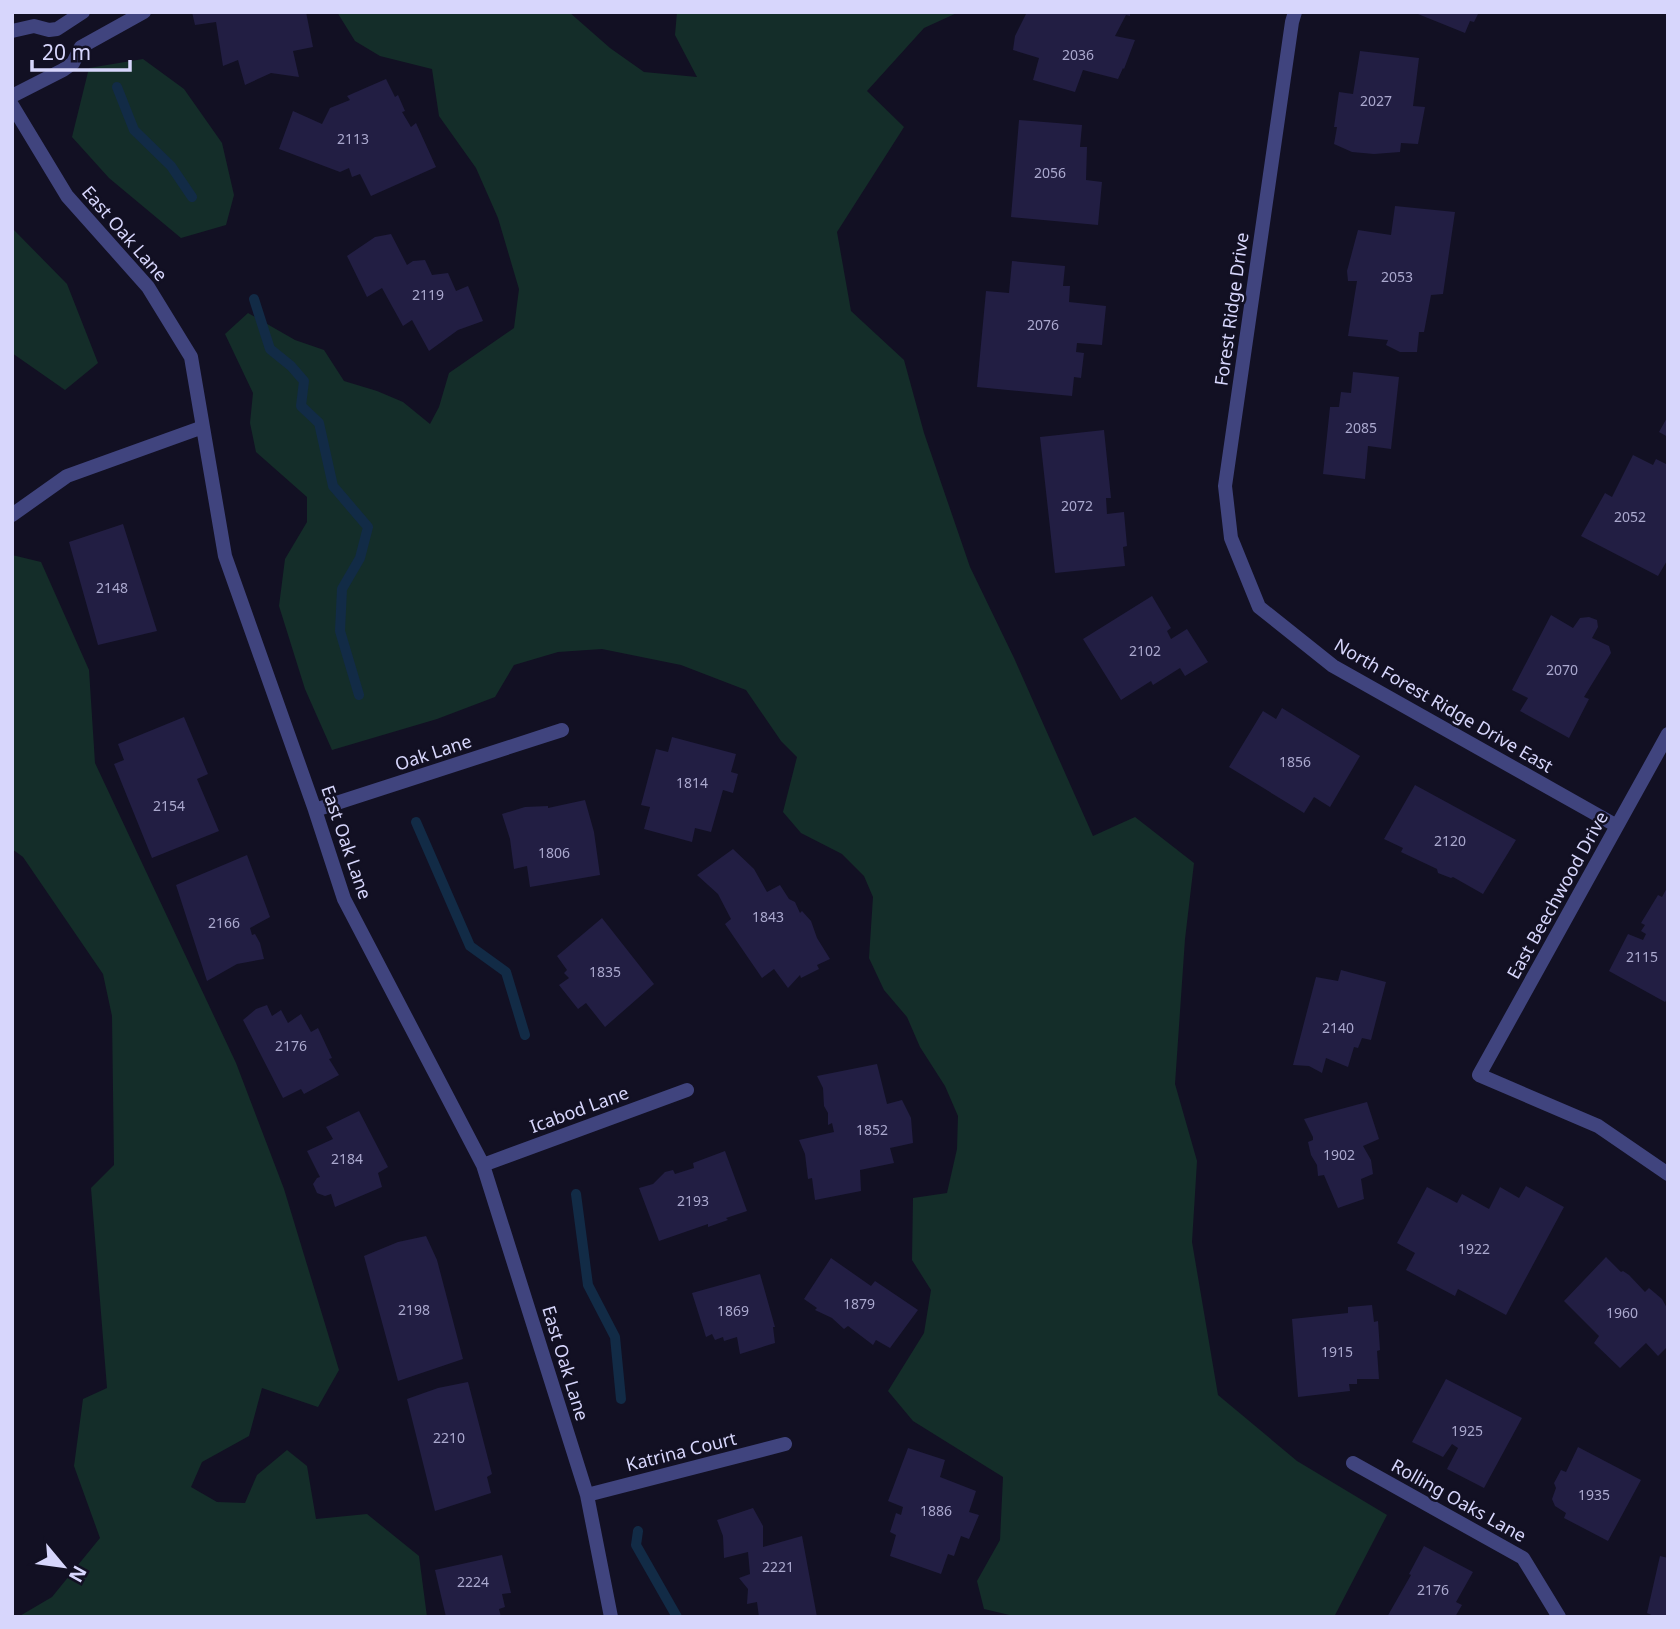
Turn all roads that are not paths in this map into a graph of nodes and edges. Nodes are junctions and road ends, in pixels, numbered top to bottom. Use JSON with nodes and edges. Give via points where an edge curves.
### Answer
{"nodes":[{"id":1,"x":83,"y":12,"type":"edge"},
{"id":2,"x":144,"y":12,"type":"edge"},
{"id":3,"x":1296,"y":12,"type":"edge"},
{"id":4,"x":12,"y":31,"type":"edge"},
{"id":5,"x":12,"y":96,"type":"edge"},
{"id":6,"x":12,"y":105,"type":"edge"},
{"id":7,"x":203,"y":427,"type":"junction"},
{"id":8,"x":12,"y":515,"type":"edge"},
{"id":9,"x":1259,"y":607,"type":"joint"},
{"id":10,"x":562,"y":730,"type":"dead end"},
{"id":11,"x":1668,"y":734,"type":"edge"},
{"id":12,"x":315,"y":810,"type":"junction"},
{"id":13,"x":1617,"y":826,"type":"junction"},
{"id":14,"x":687,"y":1090,"type":"dead end"},
{"id":15,"x":483,"y":1165,"type":"junction"},
{"id":16,"x":1668,"y":1174,"type":"edge"},
{"id":17,"x":785,"y":1444,"type":"dead end"},
{"id":18,"x":1353,"y":1464,"type":"dead end"},
{"id":19,"x":587,"y":1495,"type":"junction"},
{"id":20,"x":611,"y":1617,"type":"edge"},
{"id":21,"x":1559,"y":1617,"type":"edge"}],
"edges":[{"from":1,"to":4,"type":"street","via":[[57,29],[34,26]]},
{"from":2,"to":5,"type":"street","via":[[81,47],[73,63],[63,70]]},
{"from":3,"to":9,"type":"street","name":"Forest Ridge Drive","via":[[1225,486],[1231,538]]},
{"from":6,"to":7,"type":"street","name":"East Oak Lane","via":[[67,196],[148,287],[191,357]]},
{"from":7,"to":8,"type":"street","via":[[67,476]]},
{"from":7,"to":12,"type":"street","name":"East Oak Lane","via":[[225,556]]},
{"from":9,"to":13,"type":"street","name":"North Forest Ridge Drive East","via":[[1333,666]]},
{"from":10,"to":12,"type":"street","name":"Oak Lane"},
{"from":11,"to":13,"type":"street","name":"East Beechwood Drive"},
{"from":12,"to":15,"type":"street","name":"East Oak Lane","via":[[344,900]]},
{"from":13,"to":16,"type":"street","name":"East Beechwood Drive","via":[[1479,1075],[1598,1126]]},
{"from":14,"to":15,"type":"street","name":"Icabod Lane"},
{"from":15,"to":19,"type":"street","name":"East Oak Lane"},
{"from":17,"to":19,"type":"street","name":"Katrina Court"},
{"from":18,"to":21,"type":"street","name":"Rolling Oaks Lane","via":[[1523,1558]]},
{"from":19,"to":20,"type":"street","name":"East Oak Lane"}]}
